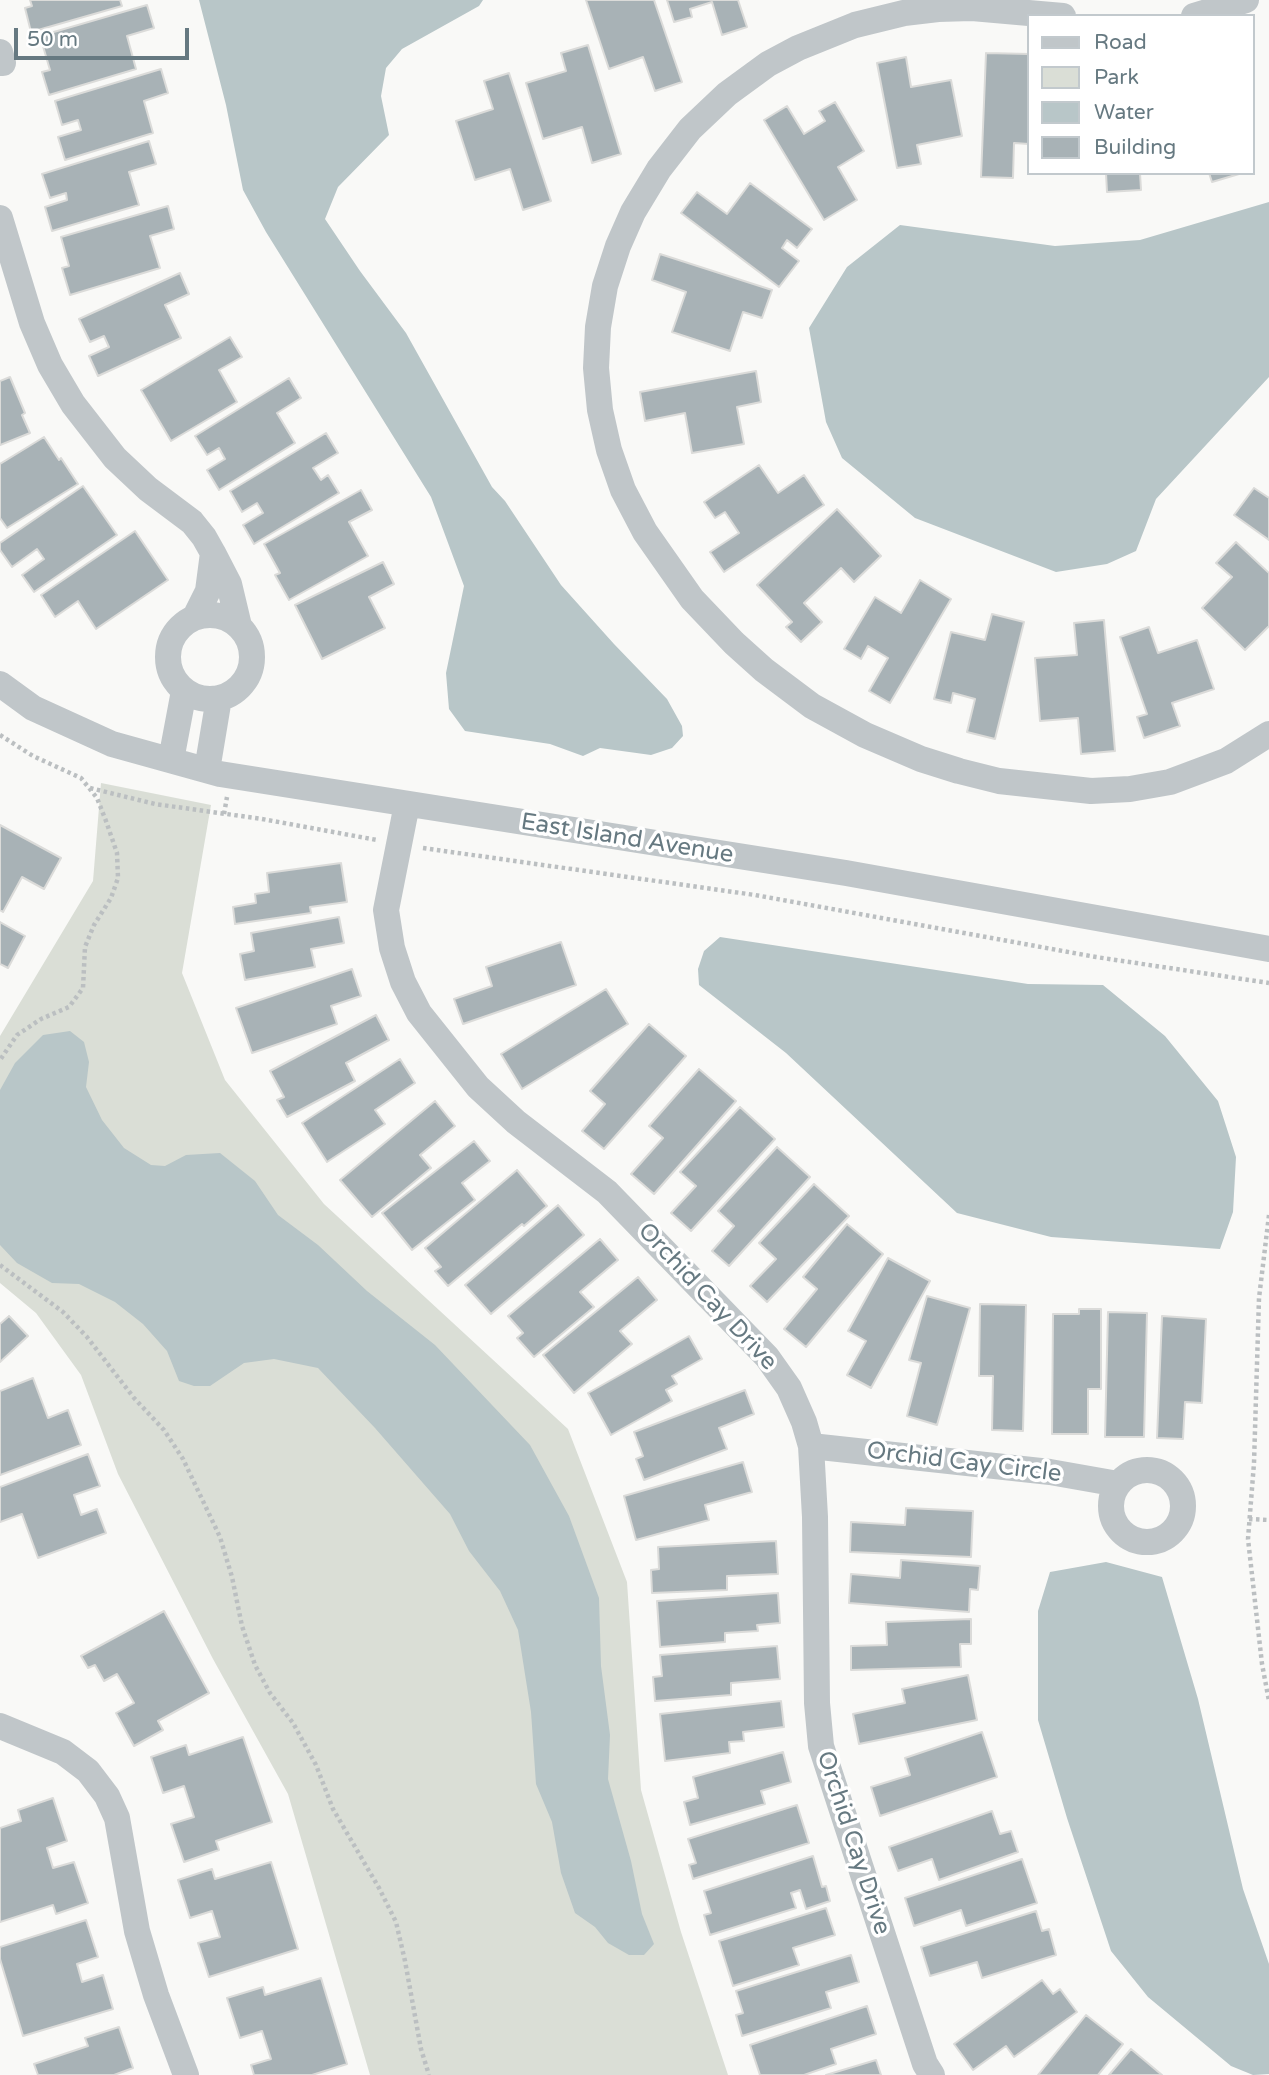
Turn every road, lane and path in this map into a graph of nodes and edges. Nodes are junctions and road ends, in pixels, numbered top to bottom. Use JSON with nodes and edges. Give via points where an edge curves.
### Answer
{"nodes":[{"id":1,"x":1246,"y":0,"type":"edge"},
{"id":2,"x":1040,"y":14,"type":"edge"},
{"id":3,"x":1200,"y":14,"type":"edge"},
{"id":4,"x":0,"y":52,"type":"edge"},
{"id":5,"x":0,"y":64,"type":"edge"},
{"id":6,"x":0,"y":218,"type":"edge"},
{"id":7,"x":213,"y":553,"type":"junction"},
{"id":8,"x":195,"y":617,"type":"junction"},
{"id":9,"x":239,"y":626,"type":"junction"},
{"id":10,"x":1,"y":688,"type":"edge"},
{"id":11,"x":184,"y":691,"type":"junction"},
{"id":12,"x":219,"y":698,"type":"junction"},
{"id":13,"x":1269,"y":734,"type":"edge"},
{"id":14,"x":0,"y":735,"type":"edge"},
{"id":15,"x":171,"y":760,"type":"junction"},
{"id":16,"x":207,"y":770,"type":"junction"},
{"id":17,"x":90,"y":788,"type":"junction"},
{"id":18,"x":407,"y":804,"type":"junction"},
{"id":19,"x":370,"y":839,"type":"dead end"},
{"id":20,"x":420,"y":847,"type":"dead end"},
{"id":21,"x":1269,"y":949,"type":"edge"},
{"id":22,"x":1269,"y":983,"type":"edge"},
{"id":23,"x":0,"y":1060,"type":"edge"},
{"id":24,"x":1269,"y":1215,"type":"edge"},
{"id":25,"x":0,"y":1265,"type":"edge"},
{"id":26,"x":810,"y":1446,"type":"junction"},
{"id":27,"x":1118,"y":1483,"type":"dead end"},
{"id":28,"x":1249,"y":1519,"type":"junction"},
{"id":29,"x":1269,"y":1520,"type":"edge"},
{"id":30,"x":1269,"y":1701,"type":"edge"},
{"id":31,"x":0,"y":1726,"type":"edge"},
{"id":32,"x":186,"y":2075,"type":"edge"},
{"id":33,"x":429,"y":2075,"type":"edge"},
{"id":34,"x":932,"y":2075,"type":"edge"}],
"edges":[{"from":1,"to":3,"type":"street"},
{"from":2,"to":13,"type":"street","via":[[938,9],[855,25],[778,59],[690,129],[633,212],[605,286],[596,368],[609,450],[623,490],[646,532],[692,599],[764,670],[812,706],[865,735],[959,772],[1090,791],[1170,782],[1226,761]]},
{"from":4,"to":5,"type":"street"},
{"from":6,"to":7,"type":"street","via":[[32,323],[73,404],[115,458],[192,522]]},
{"from":7,"to":8,"type":"street","via":[[208,591]]},
{"from":7,"to":9,"type":"street","via":[[229,584]]},
{"from":8,"to":9,"type":"street","via":[[209,614]]},
{"from":8,"to":11,"type":"street","via":[[182,624],[167,648],[168,666]]},
{"from":9,"to":12,"type":"street","via":[[250,643],[251,667],[235,691]]},
{"from":10,"to":15,"type":"street","name":"East Island Avenue","via":[[112,744]]},
{"from":11,"to":12,"type":"street","via":[[205,699]]},
{"from":11,"to":15,"type":"street"},
{"from":12,"to":16,"type":"street"},
{"from":14,"to":17,"type":"path","via":[[81,778]]},
{"from":15,"to":16,"type":"street","name":"East Island Avenue"},
{"from":16,"to":18,"type":"street","name":"East Island Avenue"},
{"from":17,"to":19,"type":"path","via":[[155,804]]},
{"from":17,"to":23,"type":"path","via":[[117,853],[118,878],[85,947],[83,988],[69,1006],[17,1035]]},
{"from":18,"to":21,"type":"street","name":"East Island Avenue","via":[[846,873]]},
{"from":18,"to":26,"type":"street","name":"Orchid Cay Drive","via":[[386,910],[392,948],[419,1013],[478,1087],[607,1192],[767,1357],[789,1388]]},
{"from":20,"to":22,"type":"path","via":[[754,895],[1096,957]]},
{"from":24,"to":28,"type":"path","via":[[1259,1298]]},
{"from":25,"to":33,"type":"path","via":[[63,1312],[88,1337],[183,1459],[220,1537],[255,1665],[293,1723],[333,1809],[396,1922]]},
{"from":26,"to":27,"type":"street","name":"Orchid Cay Circle"},
{"from":26,"to":34,"type":"street","name":"Orchid Cay Drive","via":[[821,1746]]},
{"from":28,"to":29,"type":"path"},
{"from":28,"to":30,"type":"path"},
{"from":31,"to":32,"type":"street","via":[[63,1752],[88,1771],[107,1796],[117,1818],[137,1931]]}]}
